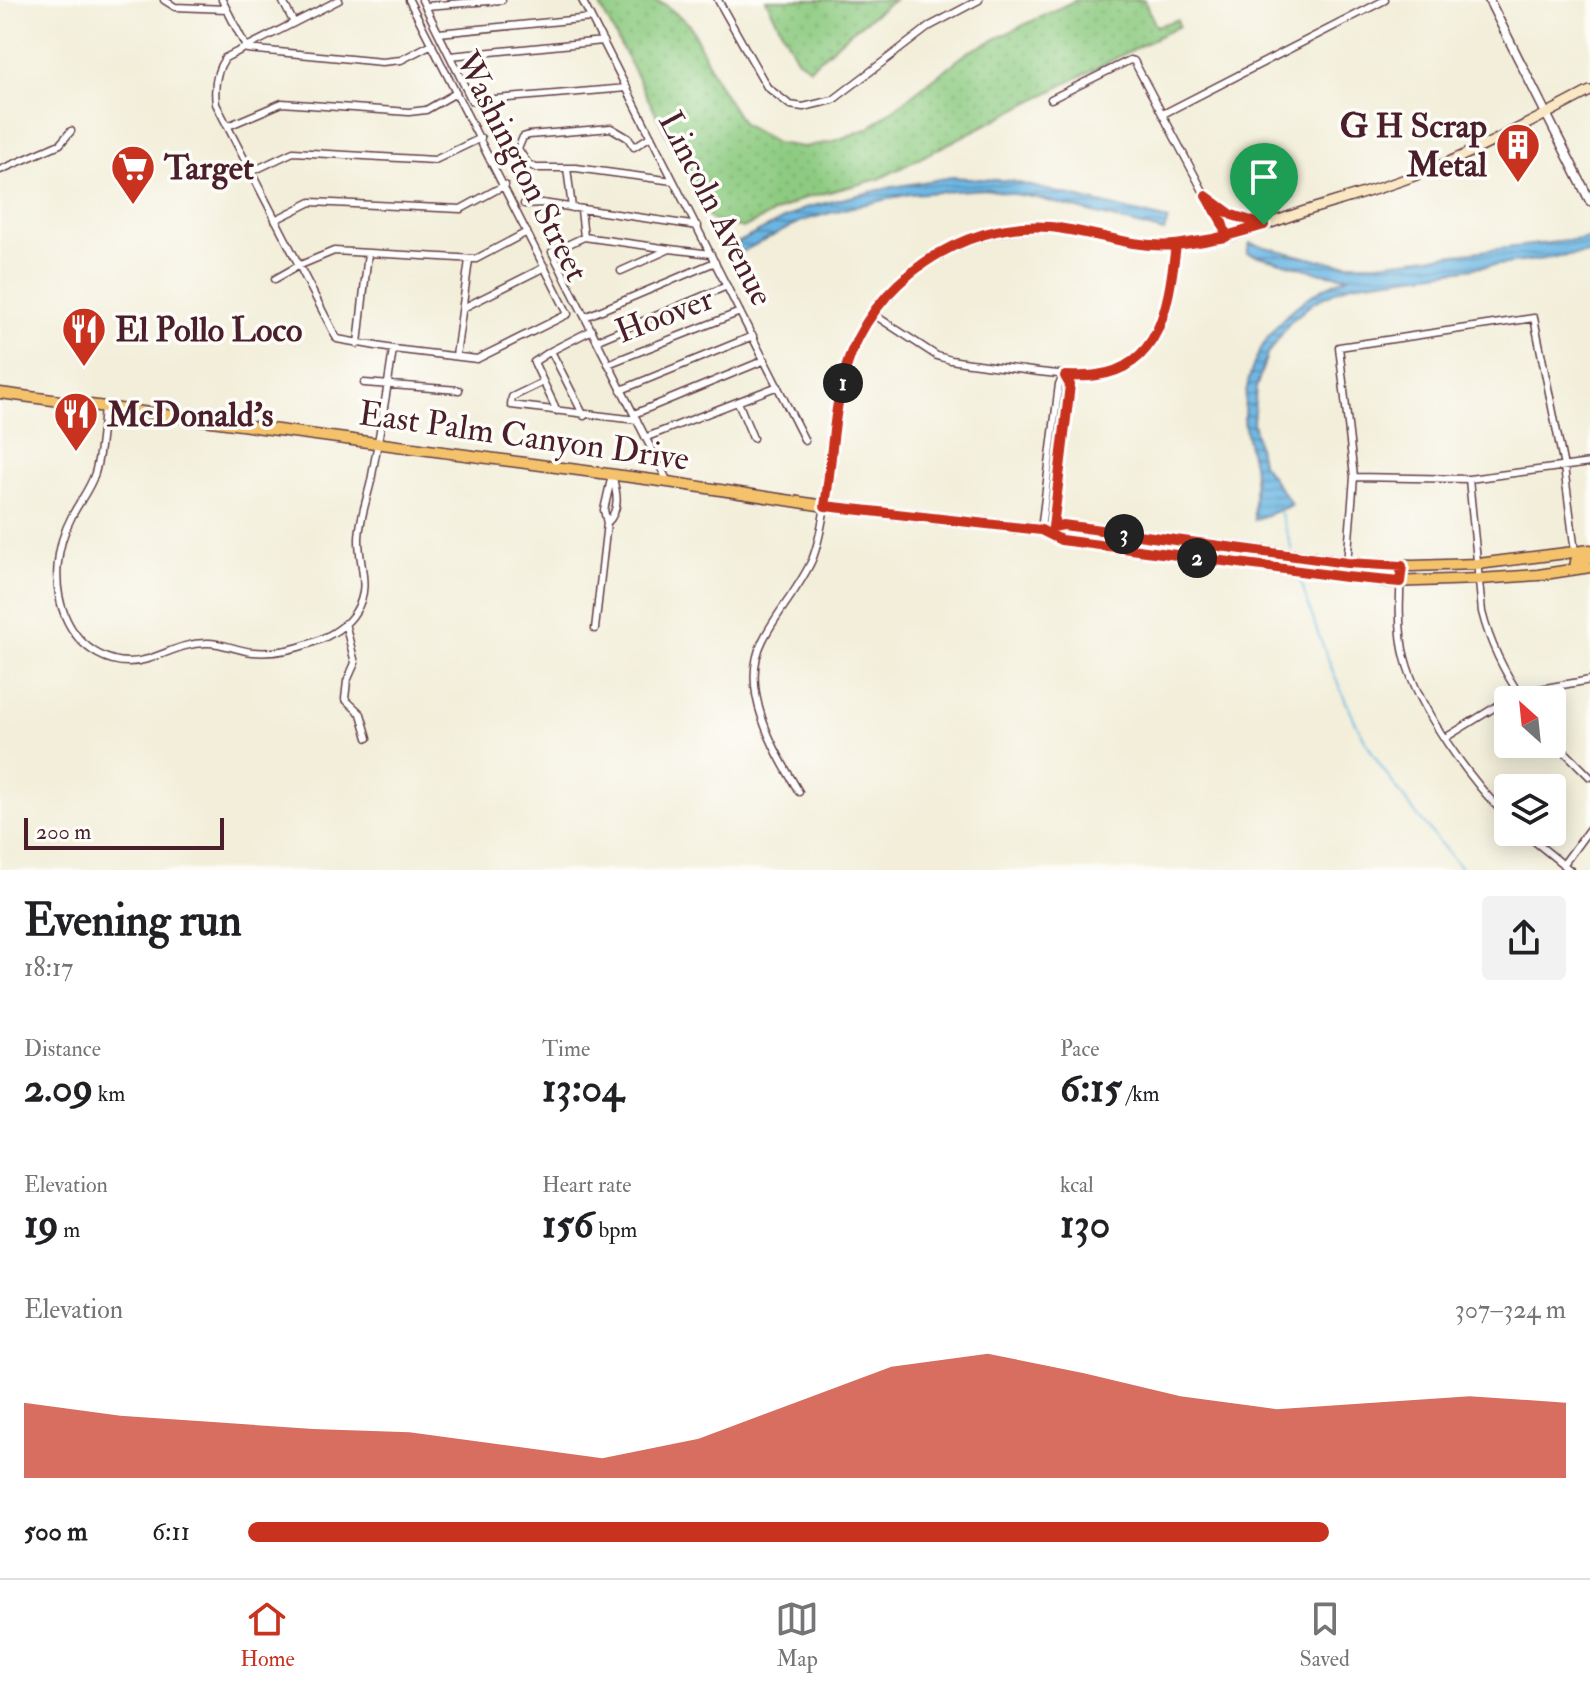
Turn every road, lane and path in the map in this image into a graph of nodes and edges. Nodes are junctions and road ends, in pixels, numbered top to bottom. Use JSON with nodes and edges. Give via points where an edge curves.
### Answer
{"nodes":[{"id":1,"x":164,"y":0,"type":"edge"},
{"id":2,"x":222,"y":0,"type":"edge"},
{"id":3,"x":282,"y":0,"type":"edge"},
{"id":4,"x":339,"y":0,"type":"edge"},
{"id":5,"x":409,"y":0,"type":"edge"},
{"id":6,"x":502,"y":0,"type":"edge"},
{"id":7,"x":582,"y":0,"type":"edge"},
{"id":8,"x":718,"y":0,"type":"edge"},
{"id":9,"x":979,"y":0,"type":"edge"},
{"id":10,"x":1385,"y":0,"type":"edge"},
{"id":11,"x":1489,"y":0,"type":"edge"},
{"id":12,"x":327,"y":3,"type":"edge"},
{"id":13,"x":424,"y":3,"type":"edge"},
{"id":14,"x":227,"y":9,"type":"junction"},
{"id":15,"x":591,"y":18,"type":"junction"},
{"id":16,"x":294,"y":23,"type":"junction"},
{"id":17,"x":439,"y":33,"type":"junction"},
{"id":18,"x":603,"y":41,"type":"junction"},
{"id":19,"x":432,"y":44,"type":"junction"},
{"id":20,"x":247,"y":49,"type":"junction"},
{"id":21,"x":450,"y":56,"type":"junction"},
{"id":22,"x":627,"y":88,"type":"junction"},
{"id":23,"x":1590,"y":91,"type":"edge"},
{"id":24,"x":456,"y":93,"type":"junction"},
{"id":25,"x":1051,"y":99,"type":"dead end"},
{"id":26,"x":1163,"y":114,"type":"junction"},
{"id":27,"x":1546,"y":114,"type":"junction"},
{"id":28,"x":228,"y":126,"type":"junction"},
{"id":29,"x":71,"y":131,"type":"dead end"},
{"id":30,"x":651,"y":136,"type":"junction"},
{"id":31,"x":481,"y":138,"type":"junction"},
{"id":32,"x":567,"y":168,"type":"junction"},
{"id":33,"x":0,"y":170,"type":"edge"},
{"id":34,"x":251,"y":172,"type":"junction"},
{"id":35,"x":673,"y":181,"type":"junction"},
{"id":36,"x":505,"y":185,"type":"junction"},
{"id":37,"x":1206,"y":196,"type":"junction"},
{"id":38,"x":1590,"y":201,"type":"edge"},
{"id":39,"x":524,"y":204,"type":"dead end"},
{"id":40,"x":572,"y":208,"type":"junction"},
{"id":41,"x":581,"y":210,"type":"junction"},
{"id":42,"x":275,"y":220,"type":"junction"},
{"id":43,"x":1264,"y":225,"type":"junction"},
{"id":44,"x":698,"y":226,"type":"junction"},
{"id":45,"x":527,"y":232,"type":"junction"},
{"id":46,"x":584,"y":237,"type":"junction"},
{"id":47,"x":1226,"y":237,"type":"junction"},
{"id":48,"x":1176,"y":245,"type":"junction"},
{"id":49,"x":670,"y":249,"type":"junction"},
{"id":50,"x":368,"y":253,"type":"junction"},
{"id":51,"x":711,"y":254,"type":"junction"},
{"id":52,"x":469,"y":260,"type":"junction"},
{"id":53,"x":715,"y":262,"type":"junction"},
{"id":54,"x":298,"y":266,"type":"junction"},
{"id":55,"x":545,"y":267,"type":"junction"},
{"id":56,"x":621,"y":271,"type":"dead end"},
{"id":57,"x":275,"y":279,"type":"dead end"},
{"id":58,"x":727,"y":286,"type":"junction"},
{"id":59,"x":463,"y":308,"type":"junction"},
{"id":60,"x":740,"y":312,"type":"junction"},
{"id":61,"x":873,"y":314,"type":"junction"},
{"id":62,"x":585,"y":317,"type":"junction"},
{"id":63,"x":592,"y":330,"type":"junction"},
{"id":64,"x":753,"y":336,"type":"junction"},
{"id":65,"x":598,"y":340,"type":"junction"},
{"id":66,"x":358,"y":344,"type":"junction"},
{"id":67,"x":393,"y":349,"type":"junction"},
{"id":68,"x":551,"y":351,"type":"junction"},
{"id":69,"x":456,"y":356,"type":"junction"},
{"id":70,"x":765,"y":360,"type":"junction"},
{"id":71,"x":608,"y":364,"type":"junction"},
{"id":72,"x":1065,"y":376,"type":"junction"},
{"id":73,"x":543,"y":382,"type":"junction"},
{"id":74,"x":364,"y":383,"type":"dead end"},
{"id":75,"x":388,"y":386,"type":"junction"},
{"id":76,"x":778,"y":386,"type":"junction"},
{"id":77,"x":459,"y":390,"type":"dead end"},
{"id":78,"x":621,"y":390,"type":"junction"},
{"id":79,"x":0,"y":393,"type":"edge"},
{"id":80,"x":738,"y":402,"type":"junction"},
{"id":81,"x":104,"y":407,"type":"junction"},
{"id":82,"x":557,"y":411,"type":"junction"},
{"id":83,"x":584,"y":416,"type":"junction"},
{"id":84,"x":636,"y":417,"type":"junction"},
{"id":85,"x":647,"y":437,"type":"junction"},
{"id":86,"x":753,"y":438,"type":"dead end"},
{"id":87,"x":805,"y":441,"type":"dead end"},
{"id":88,"x":378,"y":443,"type":"junction"},
{"id":89,"x":1590,"y":463,"type":"edge"},
{"id":90,"x":1564,"y":467,"type":"junction"},
{"id":91,"x":612,"y":475,"type":"junction"},
{"id":92,"x":1354,"y":477,"type":"junction"},
{"id":93,"x":1469,"y":479,"type":"junction"},
{"id":94,"x":668,"y":482,"type":"junction"},
{"id":95,"x":825,"y":506,"type":"junction"},
{"id":96,"x":1041,"y":530,"type":"junction"},
{"id":97,"x":1052,"y":532,"type":"junction"},
{"id":98,"x":1590,"y":550,"type":"edge"},
{"id":99,"x":1575,"y":552,"type":"junction"},
{"id":100,"x":1590,"y":557,"type":"edge"},
{"id":101,"x":1347,"y":563,"type":"junction"},
{"id":102,"x":1478,"y":564,"type":"junction"},
{"id":103,"x":1402,"y":566,"type":"junction"},
{"id":104,"x":1590,"y":567,"type":"edge"},
{"id":105,"x":1575,"y":569,"type":"junction"},
{"id":106,"x":1346,"y":577,"type":"junction"},
{"id":107,"x":1479,"y":579,"type":"junction"},
{"id":108,"x":1400,"y":582,"type":"junction"},
{"id":109,"x":345,"y":623,"type":"junction"},
{"id":110,"x":595,"y":629,"type":"dead end"},
{"id":111,"x":1590,"y":680,"type":"edge"},
{"id":112,"x":1514,"y":686,"type":"edge"},
{"id":113,"x":1557,"y":686,"type":"edge"},
{"id":114,"x":1494,"y":708,"type":"edge"},
{"id":115,"x":368,"y":738,"type":"dead end"},
{"id":116,"x":1445,"y":738,"type":"junction"},
{"id":117,"x":1566,"y":753,"type":"edge"},
{"id":118,"x":1590,"y":777,"type":"edge"},
{"id":119,"x":799,"y":792,"type":"dead end"},
{"id":120,"x":1494,"y":802,"type":"edge"},
{"id":121,"x":1590,"y":828,"type":"edge"},
{"id":122,"x":1540,"y":846,"type":"edge"},
{"id":123,"x":1563,"y":865,"type":"junction"},
{"id":124,"x":1570,"y":870,"type":"edge"}],
"edges":[{"from":1,"to":14,"type":"street","via":[[175,7]]},
{"from":2,"to":14,"type":"street"},
{"from":3,"to":16,"type":"street"},
{"from":4,"to":12,"type":"street"},
{"from":5,"to":19,"type":"street","name":"Washington Street"},
{"from":6,"to":13,"type":"street"},
{"from":7,"to":15,"type":"street","name":"Lincoln Avenue"},
{"from":8,"to":9,"type":"street","via":[[767,87],[790,105],[818,106],[930,26]]},
{"from":10,"to":26,"type":"street"},
{"from":11,"to":27,"type":"street"},
{"from":12,"to":16,"type":"street"},
{"from":13,"to":17,"type":"street"},
{"from":14,"to":20,"type":"street"},
{"from":15,"to":17,"type":"street"},
{"from":15,"to":18,"type":"street","name":"Lincoln Avenue"},
{"from":16,"to":20,"type":"street"},
{"from":17,"to":21,"type":"street"},
{"from":18,"to":21,"type":"street"},
{"from":18,"to":22,"type":"street","name":"Lincoln Avenue"},
{"from":19,"to":20,"type":"street","via":[[401,60],[382,62]]},
{"from":19,"to":24,"type":"street","name":"Washington Street"},
{"from":20,"to":28,"type":"street","via":[[219,66],[214,93]]},
{"from":21,"to":22,"type":"street","via":[[472,101]]},
{"from":22,"to":30,"type":"street","name":"Lincoln Avenue"},
{"from":23,"to":27,"type":"main road"},
{"from":24,"to":28,"type":"street","via":[[426,110],[409,112],[282,103]]},
{"from":24,"to":31,"type":"street","name":"Washington Street"},
{"from":25,"to":26,"type":"street","via":[[1132,60]]},
{"from":26,"to":37,"type":"street"},
{"from":27,"to":38,"type":"street"},
{"from":27,"to":43,"type":"main road","via":[[1428,171]]},
{"from":28,"to":34,"type":"street"},
{"from":29,"to":33,"type":"street","via":[[60,144]]},
{"from":30,"to":32,"type":"street","via":[[634,147],[611,128],[529,135],[519,142],[528,164]]},
{"from":30,"to":35,"type":"street","name":"Lincoln Avenue"},
{"from":31,"to":34,"type":"street","via":[[435,160],[293,152]]},
{"from":31,"to":36,"type":"street","name":"Washington Street"},
{"from":32,"to":35,"type":"street"},
{"from":32,"to":40,"type":"street"},
{"from":34,"to":42,"type":"street"},
{"from":35,"to":44,"type":"street","name":"Lincoln Avenue"},
{"from":36,"to":42,"type":"street","via":[[461,209],[311,202]]},
{"from":36,"to":45,"type":"street","name":"Washington Street"},
{"from":37,"to":43,"type":"street","via":[[1232,215]]},
{"from":37,"to":47,"type":"street","via":[[1223,220]]},
{"from":39,"to":40,"type":"street"},
{"from":40,"to":41,"type":"street"},
{"from":41,"to":44,"type":"street"},
{"from":41,"to":46,"type":"street"},
{"from":42,"to":54,"type":"street"},
{"from":43,"to":47,"type":"main road"},
{"from":44,"to":51,"type":"street","name":"Lincoln Avenue"},
{"from":45,"to":52,"type":"street"},
{"from":45,"to":55,"type":"street","name":"Washington Street"},
{"from":46,"to":49,"type":"street"},
{"from":46,"to":62,"type":"street","via":[[552,252]]},
{"from":47,"to":48,"type":"main road"},
{"from":48,"to":61,"type":"main road","via":[[1045,227],[993,232],[925,262]]},
{"from":48,"to":72,"type":"street","via":[[1164,319],[1143,353],[1100,375]]},
{"from":49,"to":51,"type":"street"},
{"from":49,"to":56,"type":"street"},
{"from":50,"to":52,"type":"street"},
{"from":50,"to":54,"type":"street","via":[[334,251]]},
{"from":50,"to":66,"type":"street"},
{"from":51,"to":53,"type":"street","name":"Lincoln Avenue"},
{"from":52,"to":59,"type":"street"},
{"from":53,"to":58,"type":"street","name":"Lincoln Avenue"},
{"from":53,"to":62,"type":"street"},
{"from":54,"to":57,"type":"street"},
{"from":54,"to":66,"type":"street","via":[[337,339]]},
{"from":55,"to":59,"type":"street"},
{"from":55,"to":69,"type":"street","name":"Washington Street","via":[[568,314],[477,359]]},
{"from":58,"to":60,"type":"street","name":"Lincoln Avenue"},
{"from":58,"to":65,"type":"street"},
{"from":59,"to":69,"type":"street"},
{"from":60,"to":64,"type":"street","name":"Lincoln Avenue"},
{"from":60,"to":71,"type":"street","name":"Hoover"},
{"from":61,"to":72,"type":"street","via":[[937,356]]},
{"from":61,"to":95,"type":"main road","via":[[846,368]]},
{"from":62,"to":63,"type":"street"},
{"from":63,"to":65,"type":"street"},
{"from":63,"to":68,"type":"street"},
{"from":64,"to":70,"type":"street","name":"Lincoln Avenue"},
{"from":64,"to":78,"type":"street"},
{"from":65,"to":71,"type":"street"},
{"from":66,"to":67,"type":"street"},
{"from":67,"to":69,"type":"street"},
{"from":67,"to":75,"type":"street"},
{"from":68,"to":73,"type":"street","via":[[534,362]]},
{"from":68,"to":83,"type":"street"},
{"from":70,"to":76,"type":"street","name":"Lincoln Avenue"},
{"from":70,"to":84,"type":"street"},
{"from":71,"to":78,"type":"street"},
{"from":72,"to":96,"type":"street","via":[[1059,384]]},
{"from":72,"to":97,"type":"street","via":[[1070,385]]},
{"from":73,"to":82,"type":"street"},
{"from":73,"to":82,"type":"street","via":[[512,397],[511,405]]},
{"from":74,"to":75,"type":"street"},
{"from":75,"to":77,"type":"street"},
{"from":75,"to":88,"type":"street"},
{"from":76,"to":80,"type":"street"},
{"from":76,"to":87,"type":"street","name":"Lincoln Avenue"},
{"from":78,"to":84,"type":"street"},
{"from":79,"to":81,"type":"main road","name":"East Palm Canyon Drive"},
{"from":80,"to":85,"type":"street"},
{"from":80,"to":86,"type":"street"},
{"from":81,"to":88,"type":"main road","name":"East Palm Canyon Drive"},
{"from":81,"to":109,"type":"street","via":[[95,474],[60,541],[57,579],[65,616],[89,649],[125,662],[146,660],[181,645],[209,643],[277,652],[306,645]]},
{"from":82,"to":83,"type":"street"},
{"from":83,"to":84,"type":"street"},
{"from":84,"to":85,"type":"street"},
{"from":85,"to":94,"type":"street"},
{"from":88,"to":91,"type":"main road","name":"East Palm Canyon Drive"},
{"from":88,"to":109,"type":"street","via":[[358,537],[363,594]]},
{"from":89,"to":90,"type":"street"},
{"from":90,"to":92,"type":"street","via":[[1534,318],[1339,347]]},
{"from":90,"to":93,"type":"street"},
{"from":90,"to":99,"type":"street"},
{"from":91,"to":94,"type":"main road","name":"East Palm Canyon Drive"},
{"from":91,"to":110,"type":"street","via":[[615,514],[607,523]]},
{"from":92,"to":93,"type":"street"},
{"from":92,"to":101,"type":"street"},
{"from":93,"to":102,"type":"street"},
{"from":94,"to":95,"type":"main road","name":"East Palm Canyon Drive"},
{"from":95,"to":96,"type":"main road","name":"East Palm Canyon Drive"},
{"from":95,"to":119,"type":"street","via":[[812,560],[762,642],[755,666],[764,724]]},
{"from":96,"to":97,"type":"main road","name":"East Palm Canyon Drive"},
{"from":97,"to":101,"type":"main road","name":"East Palm Canyon Drive","via":[[1063,525]]},
{"from":97,"to":106,"type":"main road","name":"East Palm Canyon Drive","via":[[1061,540]]},
{"from":98,"to":99,"type":"main road","name":"East Palm Canyon Drive"},
{"from":99,"to":102,"type":"main road","name":"East Palm Canyon Drive"},
{"from":100,"to":105,"type":"main road","via":[[1576,561]]},
{"from":101,"to":103,"type":"main road","name":"East Palm Canyon Drive"},
{"from":101,"to":106,"type":"street"},
{"from":102,"to":103,"type":"main road","name":"East Palm Canyon Drive"},
{"from":102,"to":107,"type":"street"},
{"from":103,"to":108,"type":"street"},
{"from":104,"to":105,"type":"main road","name":"East Palm Canyon Drive"},
{"from":105,"to":107,"type":"main road","name":"East Palm Canyon Drive"},
{"from":106,"to":108,"type":"main road","name":"East Palm Canyon Drive"},
{"from":107,"to":108,"type":"main road","name":"East Palm Canyon Drive"},
{"from":107,"to":112,"type":"street","via":[[1489,638]]},
{"from":108,"to":116,"type":"street","via":[[1404,656]]},
{"from":109,"to":115,"type":"street","via":[[355,663],[345,699],[361,714]]},
{"from":111,"to":113,"type":"street"},
{"from":114,"to":116,"type":"street"},
{"from":116,"to":120,"type":"street"},
{"from":117,"to":118,"type":"street"},
{"from":121,"to":123,"type":"street"},
{"from":122,"to":123,"type":"street"},
{"from":123,"to":124,"type":"street"}]}
